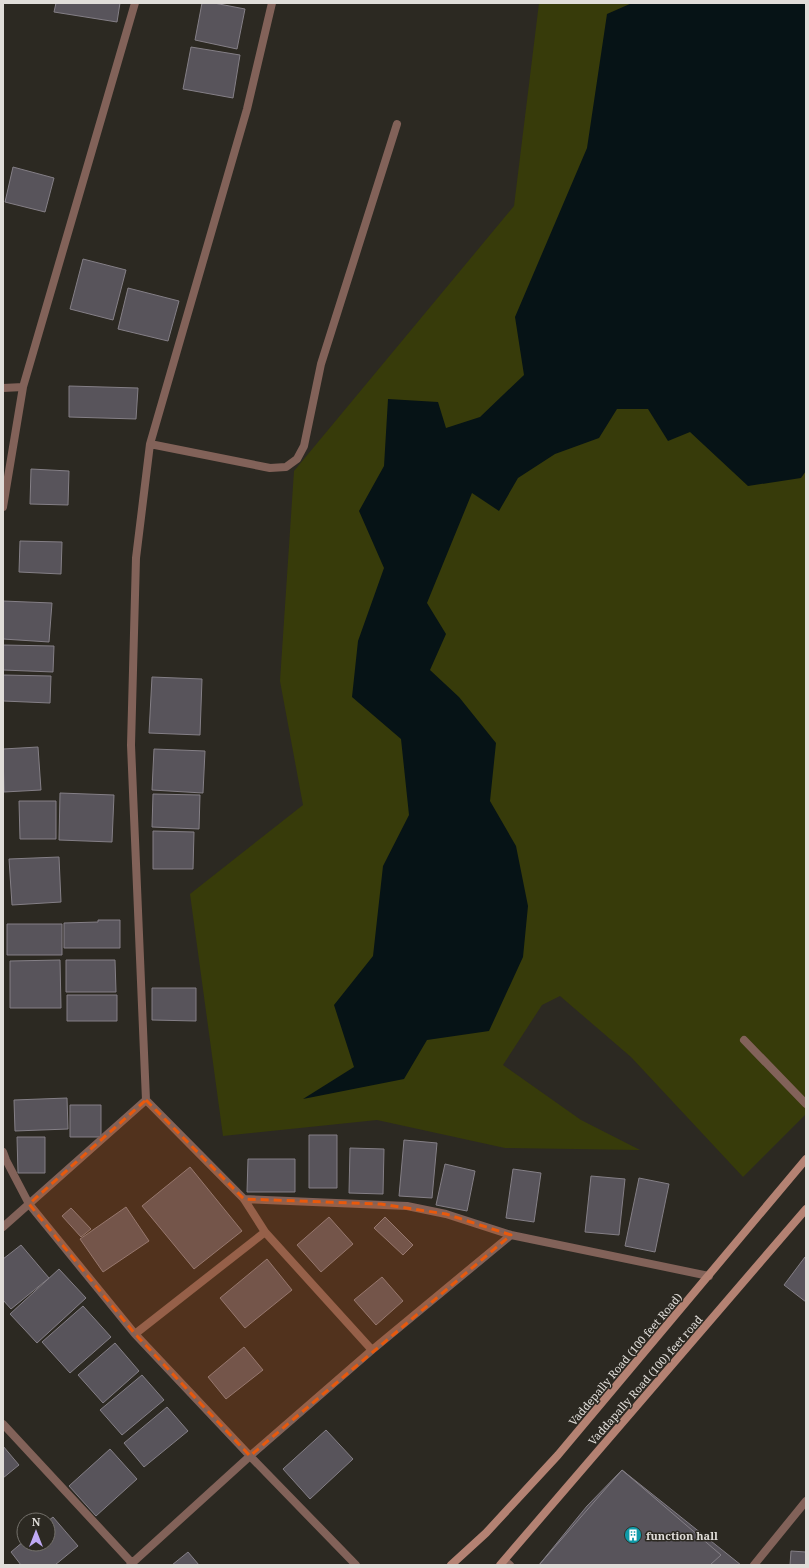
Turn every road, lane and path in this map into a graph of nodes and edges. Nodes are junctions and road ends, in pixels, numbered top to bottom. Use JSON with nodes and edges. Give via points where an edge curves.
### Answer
{"nodes":[{"id":1,"x":135,"y":3,"type":"edge"},
{"id":2,"x":272,"y":3,"type":"edge"},
{"id":3,"x":397,"y":124,"type":"dead end"},
{"id":4,"x":23,"y":387,"type":"junction"},
{"id":5,"x":3,"y":388,"type":"edge"},
{"id":6,"x":150,"y":444,"type":"junction"},
{"id":7,"x":3,"y":507,"type":"edge"},
{"id":8,"x":744,"y":1040,"type":"dead end"},
{"id":9,"x":146,"y":1100,"type":"junction"},
{"id":10,"x":806,"y":1104,"type":"edge"},
{"id":11,"x":3,"y":1152,"type":"edge"},
{"id":12,"x":806,"y":1159,"type":"edge"},
{"id":13,"x":244,"y":1199,"type":"junction"},
{"id":14,"x":29,"y":1204,"type":"junction"},
{"id":15,"x":806,"y":1209,"type":"edge"},
{"id":16,"x":3,"y":1227,"type":"edge"},
{"id":17,"x":265,"y":1232,"type":"junction"},
{"id":18,"x":510,"y":1235,"type":"junction"},
{"id":19,"x":709,"y":1276,"type":"junction"},
{"id":20,"x":135,"y":1334,"type":"junction"},
{"id":21,"x":372,"y":1350,"type":"junction"},
{"id":22,"x":3,"y":1424,"type":"edge"},
{"id":23,"x":250,"y":1456,"type":"junction"},
{"id":24,"x":806,"y":1501,"type":"edge"},
{"id":25,"x":131,"y":1564,"type":"edge"},
{"id":26,"x":505,"y":1564,"type":"edge"},
{"id":27,"x":356,"y":1565,"type":"edge"},
{"id":28,"x":451,"y":1565,"type":"edge"},
{"id":29,"x":754,"y":1565,"type":"edge"}],
"edges":[{"from":1,"to":4,"type":"street"},
{"from":2,"to":6,"type":"street","via":[[247,109]]},
{"from":3,"to":6,"type":"street","via":[[321,364],[304,446],[297,459],[286,467],[270,468]]},
{"from":4,"to":5,"type":"street"},
{"from":4,"to":7,"type":"street"},
{"from":6,"to":9,"type":"street","via":[[136,558],[131,745]]},
{"from":8,"to":10,"type":"street"},
{"from":9,"to":13,"type":"street"},
{"from":9,"to":14,"type":"street"},
{"from":11,"to":14,"type":"street"},
{"from":12,"to":19,"type":"main road","name":"Vaddepally Road (100 feet Road)"},
{"from":13,"to":17,"type":"street"},
{"from":13,"to":18,"type":"street","via":[[407,1206],[446,1214]]},
{"from":14,"to":16,"type":"street"},
{"from":14,"to":20,"type":"street"},
{"from":15,"to":26,"type":"main road","name":"Vaddapally Road (100) feet road"},
{"from":17,"to":20,"type":"street"},
{"from":17,"to":21,"type":"street"},
{"from":18,"to":19,"type":"street"},
{"from":18,"to":21,"type":"street"},
{"from":19,"to":28,"type":"main road","name":"Vaddepally Road (100 feet Road)","via":[[558,1456],[486,1533]]},
{"from":20,"to":23,"type":"street"},
{"from":21,"to":23,"type":"street"},
{"from":22,"to":25,"type":"street"},
{"from":23,"to":25,"type":"street"},
{"from":23,"to":27,"type":"street"},
{"from":24,"to":29,"type":"street"}]}
